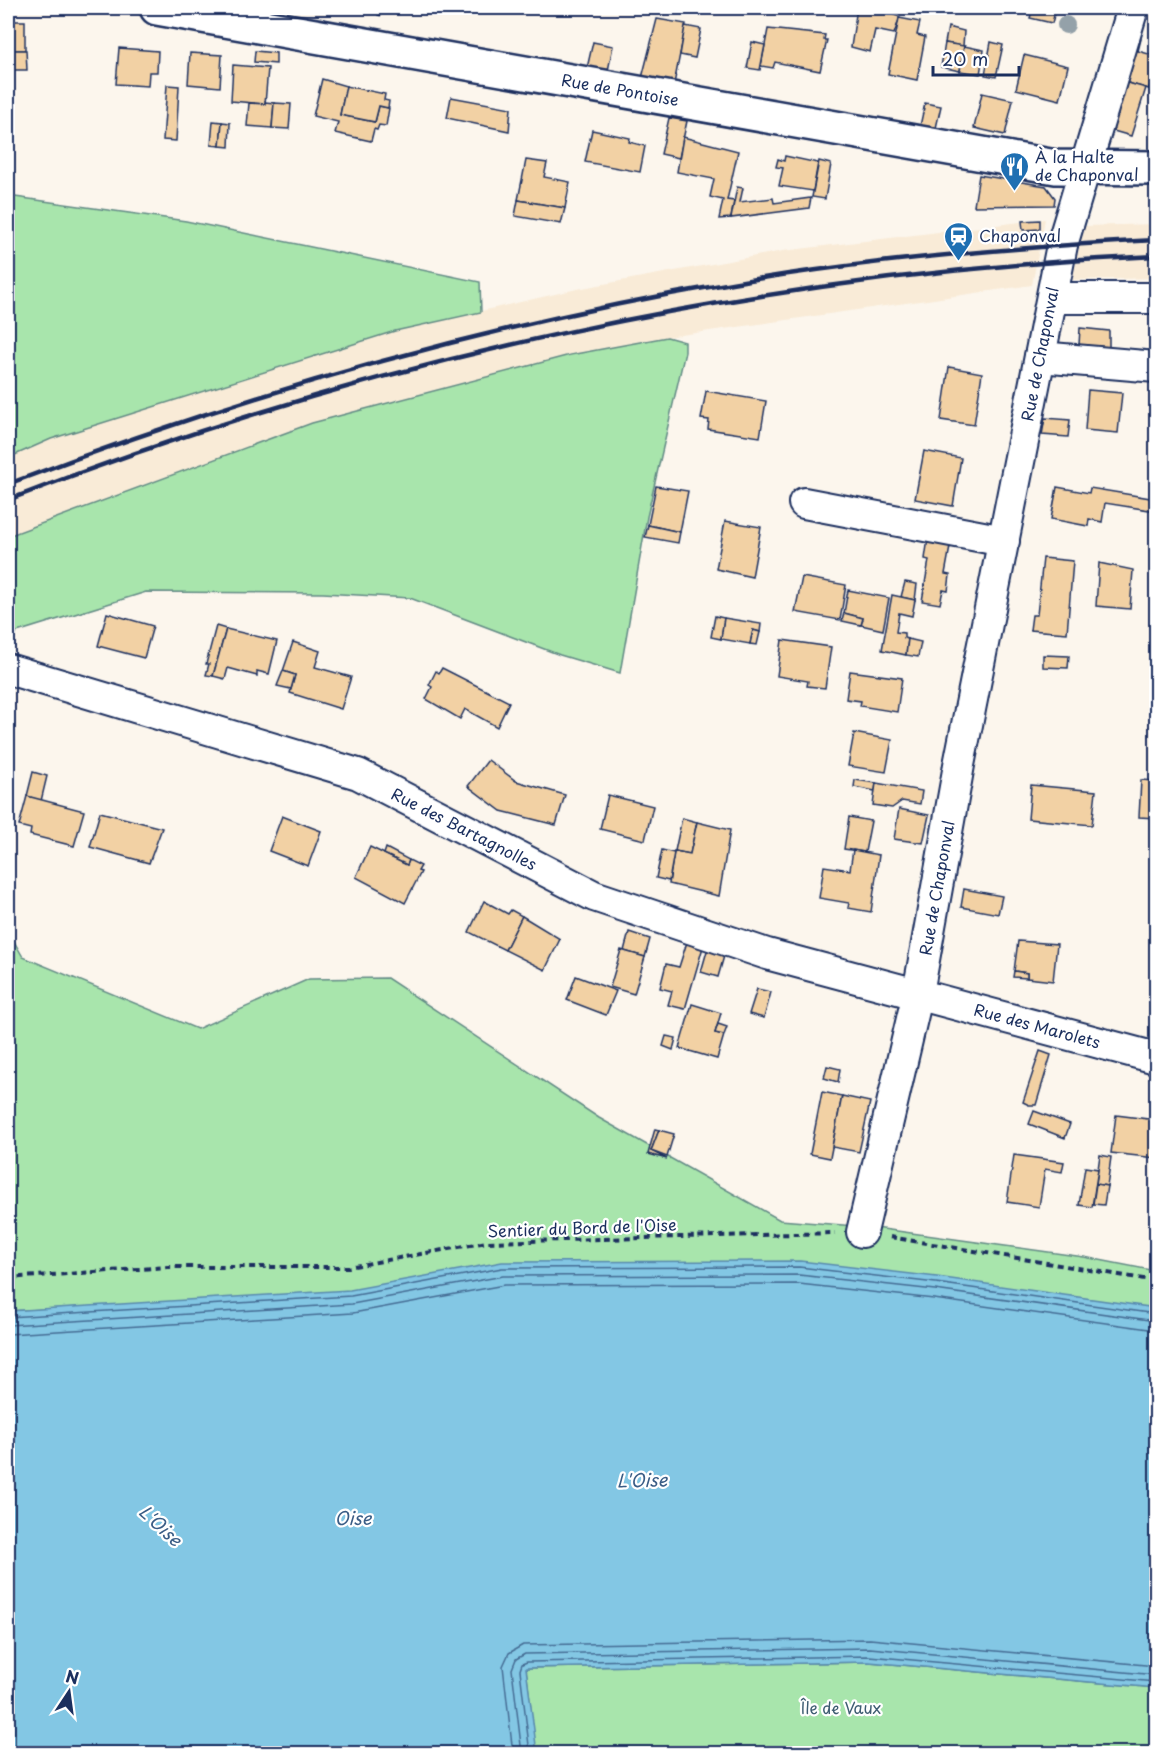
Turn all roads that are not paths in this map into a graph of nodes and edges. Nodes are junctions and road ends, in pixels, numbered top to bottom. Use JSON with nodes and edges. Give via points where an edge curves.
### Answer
{"nodes":[{"id":1,"x":157,"y":8,"type":"edge"},
{"id":2,"x":1133,"y":8,"type":"edge"},
{"id":3,"x":1085,"y":168,"type":"junction"},
{"id":4,"x":1156,"y":168,"type":"edge"},
{"id":5,"x":1052,"y":298,"type":"junction"},
{"id":6,"x":1156,"y":298,"type":"edge"},
{"id":7,"x":1040,"y":357,"type":"junction"},
{"id":8,"x":1156,"y":367,"type":"edge"},
{"id":9,"x":804,"y":503,"type":"dead end"},
{"id":10,"x":1004,"y":541,"type":"junction"},
{"id":11,"x":8,"y":669,"type":"edge"},
{"id":12,"x":918,"y":993,"type":"junction"},
{"id":13,"x":1156,"y":1058,"type":"edge"},
{"id":14,"x":862,"y":1233,"type":"road end"}],
"edges":[{"from":1,"to":3,"type":"main road","name":"Rue de Pontoise","via":[[1045,165]]},
{"from":2,"to":3,"type":"street","name":"Rue de Chaponval"},
{"from":3,"to":4,"type":"main road","name":"Rue de Pontoise"},
{"from":3,"to":5,"type":"street","name":"Rue de Chaponval","via":[[1067,224]]},
{"from":5,"to":6,"type":"street"},
{"from":5,"to":7,"type":"street","name":"Rue de Chaponval"},
{"from":7,"to":8,"type":"street"},
{"from":7,"to":10,"type":"street","name":"Rue de Chaponval"},
{"from":9,"to":10,"type":"street"},
{"from":10,"to":12,"type":"street","name":"Rue de Chaponval"},
{"from":11,"to":12,"type":"street","name":"Rue des Bartagnolles","via":[[358,774],[594,896],[767,954]]},
{"from":12,"to":13,"type":"street","name":"Rue des Marolets"},
{"from":12,"to":14,"type":"street","name":"Rue de Chaponval"}]}
